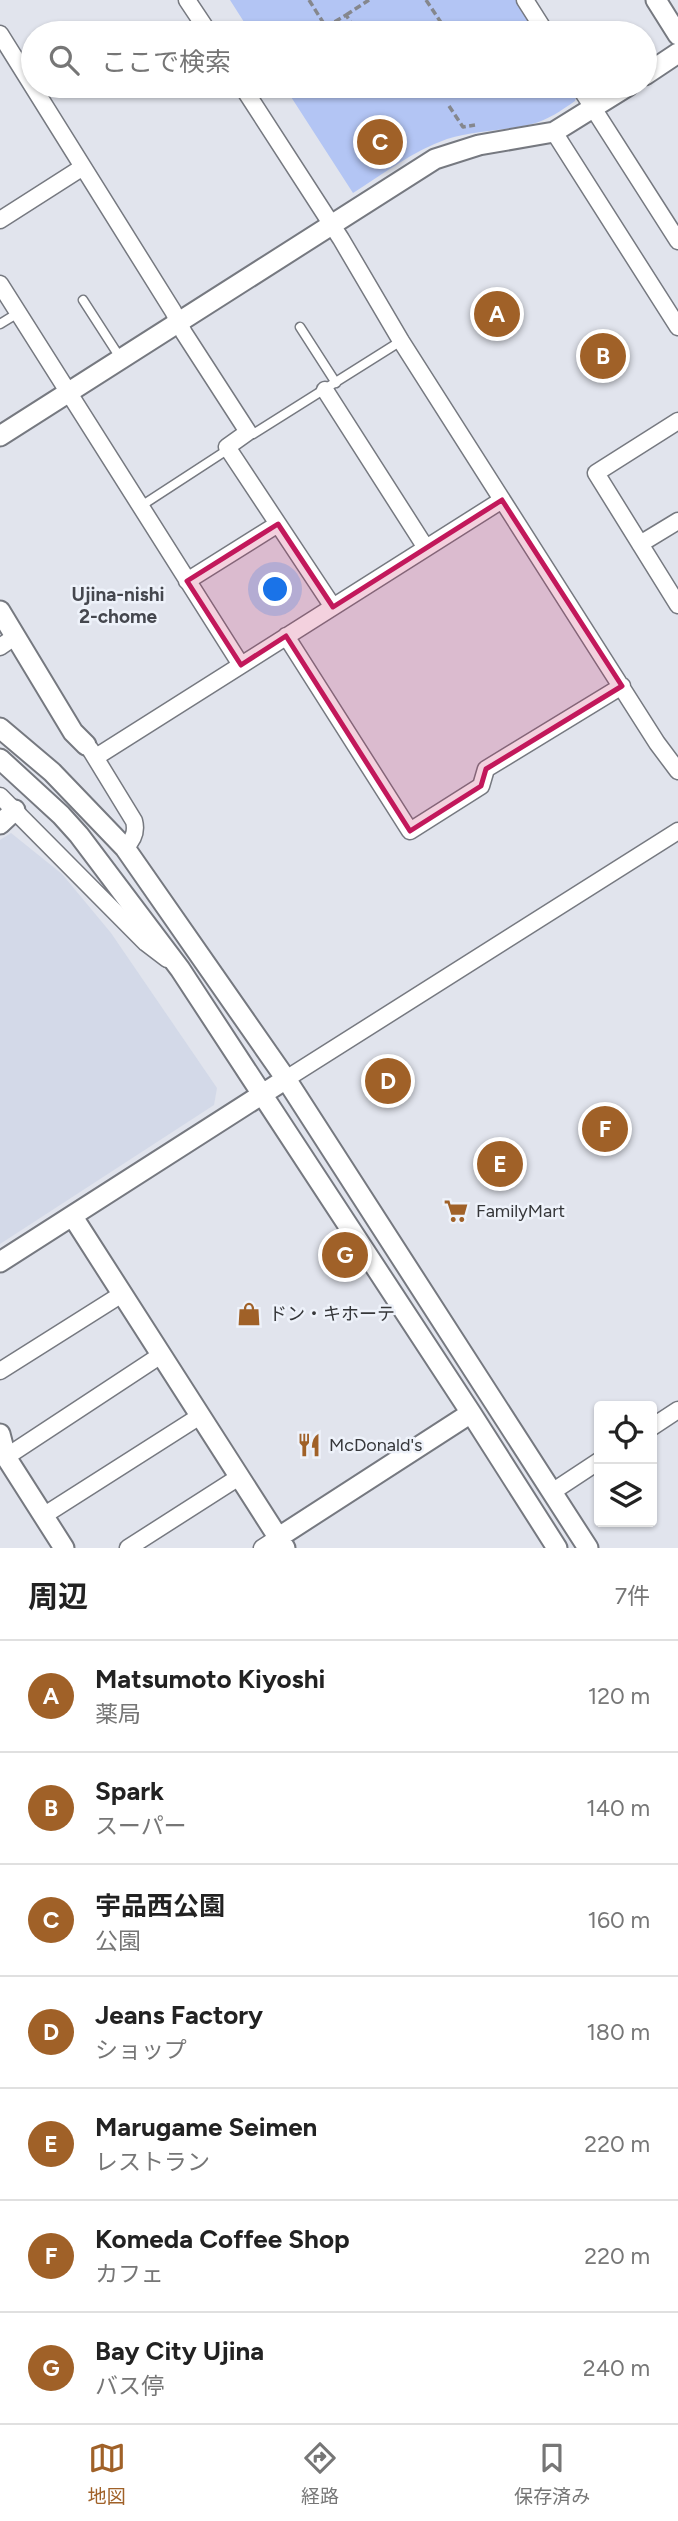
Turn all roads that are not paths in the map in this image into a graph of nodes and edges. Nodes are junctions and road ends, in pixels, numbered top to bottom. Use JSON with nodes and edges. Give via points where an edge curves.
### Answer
{"nodes":[{"id":1,"x":187,"y":0,"type":"edge"},
{"id":2,"x":525,"y":0,"type":"edge"},
{"id":3,"x":656,"y":0,"type":"edge"},
{"id":4,"x":201,"y":21,"type":"edge"},
{"id":5,"x":538,"y":21,"type":"edge"},
{"id":6,"x":0,"y":34,"type":"edge"},
{"id":7,"x":678,"y":34,"type":"edge"},
{"id":8,"x":678,"y":53,"type":"edge"},
{"id":9,"x":657,"y":67,"type":"edge"},
{"id":10,"x":21,"y":68,"type":"edge"},
{"id":11,"x":40,"y":98,"type":"edge"},
{"id":12,"x":250,"y":98,"type":"edge"},
{"id":13,"x":587,"y":98,"type":"edge"},
{"id":14,"x":610,"y":98,"type":"edge"},
{"id":15,"x":594,"y":109,"type":"junction"},
{"id":16,"x":554,"y":132,"type":"junction"},
{"id":17,"x":83,"y":167,"type":"junction"},
{"id":18,"x":0,"y":220,"type":"edge"},
{"id":19,"x":331,"y":224,"type":"junction"},
{"id":20,"x":678,"y":241,"type":"edge"},
{"id":21,"x":0,"y":284,"type":"edge"},
{"id":22,"x":83,"y":300,"type":"dead end"},
{"id":23,"x":18,"y":313,"type":"junction"},
{"id":24,"x":178,"y":322,"type":"junction"},
{"id":25,"x":0,"y":324,"type":"edge"},
{"id":26,"x":300,"y":327,"type":"dead end"},
{"id":27,"x":678,"y":327,"type":"edge"},
{"id":28,"x":401,"y":341,"type":"junction"},
{"id":29,"x":121,"y":359,"type":"junction"},
{"id":30,"x":330,"y":386,"type":"junction"},
{"id":31,"x":68,"y":392,"type":"junction"},
{"id":32,"x":678,"y":421,"type":"edge"},
{"id":33,"x":248,"y":432,"type":"junction"},
{"id":34,"x":0,"y":436,"type":"edge"},
{"id":35,"x":227,"y":446,"type":"junction"},
{"id":36,"x":502,"y":500,"type":"junction"},
{"id":37,"x":140,"y":506,"type":"junction"},
{"id":38,"x":678,"y":521,"type":"edge"},
{"id":39,"x":278,"y":523,"type":"junction"},
{"id":40,"x":640,"y":544,"type":"junction"},
{"id":41,"x":426,"y":548,"type":"junction"},
{"id":42,"x":187,"y":581,"type":"junction"},
{"id":43,"x":678,"y":605,"type":"edge"},
{"id":44,"x":333,"y":607,"type":"junction"},
{"id":45,"x":0,"y":611,"type":"edge"},
{"id":46,"x":286,"y":636,"type":"junction"},
{"id":47,"x":8,"y":641,"type":"edge"},
{"id":48,"x":240,"y":665,"type":"junction"},
{"id":49,"x":622,"y":686,"type":"junction"},
{"id":50,"x":0,"y":728,"type":"edge"},
{"id":51,"x":91,"y":751,"type":"junction"},
{"id":52,"x":5,"y":763,"type":"edge"},
{"id":53,"x":678,"y":771,"type":"edge"},
{"id":54,"x":0,"y":796,"type":"edge"},
{"id":55,"x":15,"y":810,"type":"junction"},
{"id":56,"x":0,"y":824,"type":"edge"},
{"id":57,"x":678,"y":831,"type":"edge"},
{"id":58,"x":125,"y":848,"type":"junction"},
{"id":59,"x":180,"y":969,"type":"junction"},
{"id":60,"x":286,"y":1079,"type":"junction"},
{"id":61,"x":262,"y":1096,"type":"junction"},
{"id":62,"x":73,"y":1217,"type":"junction"},
{"id":63,"x":0,"y":1262,"type":"edge"},
{"id":64,"x":122,"y":1294,"type":"junction"},
{"id":65,"x":162,"y":1356,"type":"junction"},
{"id":66,"x":0,"y":1371,"type":"edge"},
{"id":67,"x":678,"y":1410,"type":"edge"},
{"id":68,"x":471,"y":1413,"type":"junction"},
{"id":69,"x":200,"y":1416,"type":"junction"},
{"id":70,"x":657,"y":1424,"type":"edge"},
{"id":71,"x":0,"y":1434,"type":"edge"},
{"id":72,"x":6,"y":1457,"type":"junction"},
{"id":73,"x":594,"y":1464,"type":"edge"},
{"id":74,"x":239,"y":1478,"type":"junction"},
{"id":75,"x":552,"y":1492,"type":"junction"},
{"id":76,"x":43,"y":1516,"type":"junction"},
{"id":77,"x":282,"y":1543,"type":"edge"},
{"id":78,"x":64,"y":1548,"type":"edge"},
{"id":79,"x":128,"y":1548,"type":"edge"},
{"id":80,"x":262,"y":1548,"type":"edge"},
{"id":81,"x":557,"y":1548,"type":"edge"},
{"id":82,"x":588,"y":1548,"type":"edge"}],
"edges":[{"from":1,"to":4,"type":"street"},
{"from":2,"to":5,"type":"street"},
{"from":3,"to":7,"type":"street"},
{"from":6,"to":10,"type":"street"},
{"from":8,"to":9,"type":"street"},
{"from":11,"to":17,"type":"street"},
{"from":12,"to":19,"type":"street"},
{"from":13,"to":15,"type":"street"},
{"from":14,"to":15,"type":"street"},
{"from":15,"to":16,"type":"street"},
{"from":15,"to":20,"type":"street"},
{"from":16,"to":19,"type":"street","via":[[446,154]]},
{"from":16,"to":27,"type":"street"},
{"from":17,"to":18,"type":"street"},
{"from":17,"to":24,"type":"street"},
{"from":19,"to":24,"type":"street"},
{"from":19,"to":28,"type":"street"},
{"from":21,"to":23,"type":"street"},
{"from":22,"to":29,"type":"lane"},
{"from":23,"to":25,"type":"lane"},
{"from":23,"to":31,"type":"street"},
{"from":24,"to":29,"type":"street"},
{"from":24,"to":33,"type":"street"},
{"from":26,"to":30,"type":"lane"},
{"from":28,"to":30,"type":"lane"},
{"from":28,"to":36,"type":"street"},
{"from":29,"to":31,"type":"street"},
{"from":30,"to":33,"type":"lane","via":[[254,434]]},
{"from":30,"to":41,"type":"street"},
{"from":31,"to":34,"type":"street"},
{"from":31,"to":37,"type":"street"},
{"from":32,"to":40,"type":"street","via":[[596,473]]},
{"from":33,"to":35,"type":"street"},
{"from":35,"to":37,"type":"lane"},
{"from":35,"to":39,"type":"street"},
{"from":36,"to":41,"type":"street"},
{"from":36,"to":49,"type":"street"},
{"from":37,"to":42,"type":"street"},
{"from":38,"to":40,"type":"street"},
{"from":39,"to":42,"type":"street"},
{"from":39,"to":44,"type":"street"},
{"from":40,"to":43,"type":"street"},
{"from":41,"to":44,"type":"street"},
{"from":42,"to":48,"type":"street"},
{"from":44,"to":46,"type":"street"},
{"from":45,"to":47,"type":"street"},
{"from":46,"to":48,"type":"street"},
{"from":46,"to":49,"type":"street","via":[[410,831],[481,786],[486,769]]},
{"from":47,"to":51,"type":"street"},
{"from":48,"to":51,"type":"street"},
{"from":49,"to":53,"type":"street"},
{"from":50,"to":58,"type":"street","via":[[78,797]]},
{"from":51,"to":58,"type":"street","via":[[134,821],[136,828]]},
{"from":52,"to":59,"type":"street","via":[[79,835]]},
{"from":54,"to":55,"type":"street"},
{"from":55,"to":56,"type":"street"},
{"from":55,"to":59,"type":"street","via":[[146,943]]},
{"from":57,"to":60,"type":"street"},
{"from":58,"to":60,"type":"street"},
{"from":59,"to":61,"type":"street"},
{"from":60,"to":61,"type":"street"},
{"from":60,"to":75,"type":"street"},
{"from":61,"to":62,"type":"street"},
{"from":61,"to":68,"type":"street"},
{"from":62,"to":63,"type":"street"},
{"from":62,"to":64,"type":"street"},
{"from":64,"to":65,"type":"street"},
{"from":64,"to":66,"type":"street"},
{"from":65,"to":69,"type":"street"},
{"from":65,"to":72,"type":"street"},
{"from":67,"to":70,"type":"street"},
{"from":68,"to":77,"type":"street"},
{"from":68,"to":81,"type":"street"},
{"from":69,"to":74,"type":"street"},
{"from":69,"to":76,"type":"street"},
{"from":71,"to":72,"type":"street"},
{"from":72,"to":76,"type":"street"},
{"from":73,"to":75,"type":"street"},
{"from":74,"to":77,"type":"street"},
{"from":74,"to":79,"type":"street"},
{"from":75,"to":82,"type":"street"},
{"from":76,"to":78,"type":"street"},
{"from":77,"to":80,"type":"street"}]}
